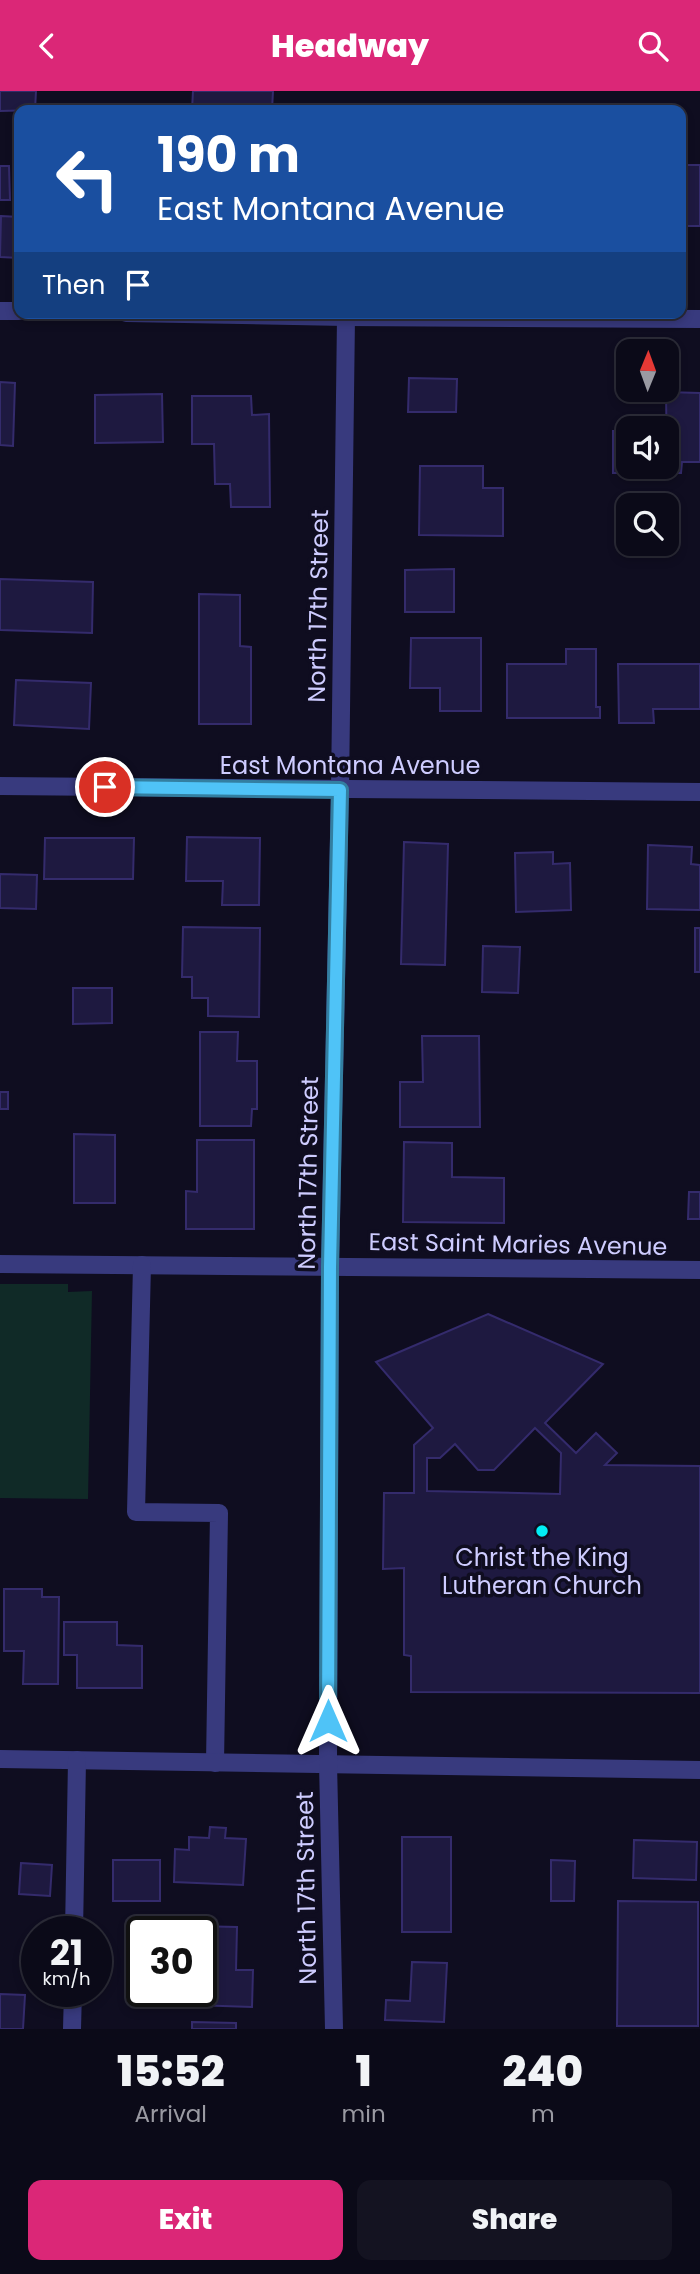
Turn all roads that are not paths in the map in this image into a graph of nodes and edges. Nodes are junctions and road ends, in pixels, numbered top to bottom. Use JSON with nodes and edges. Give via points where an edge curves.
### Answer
{"nodes":[{"id":1,"x":346,"y":319,"type":"edge"},
{"id":2,"x":0,"y":786,"type":"edge"},
{"id":3,"x":340,"y":790,"type":"junction"},
{"id":4,"x":700,"y":792,"type":"edge"},
{"id":5,"x":0,"y":1263,"type":"edge"},
{"id":6,"x":142,"y":1265,"type":"junction"},
{"id":7,"x":330,"y":1267,"type":"junction"},
{"id":8,"x":700,"y":1270,"type":"edge"},
{"id":9,"x":0,"y":1759,"type":"edge"},
{"id":10,"x":77,"y":1761,"type":"junction"},
{"id":11,"x":215,"y":1763,"type":"junction"},
{"id":12,"x":328,"y":1763,"type":"junction"},
{"id":13,"x":700,"y":1770,"type":"edge"},
{"id":14,"x":74,"y":1916,"type":"edge"},
{"id":15,"x":73,"y":2007,"type":"edge"},
{"id":16,"x":72,"y":2029,"type":"edge"},
{"id":17,"x":334,"y":2029,"type":"edge"}],
"edges":[{"from":1,"to":3,"type":"street","name":"North 17th Street"},
{"from":2,"to":3,"type":"street","name":"East Montana Avenue"},
{"from":3,"to":4,"type":"street","name":"East Montana Avenue"},
{"from":3,"to":7,"type":"street","name":"North 17th Street"},
{"from":5,"to":6,"type":"street","name":"East Saint Maries Avenue"},
{"from":6,"to":7,"type":"street","name":"East Saint Maries Avenue"},
{"from":6,"to":11,"type":"street","via":[[136,1512],[219,1513]]},
{"from":7,"to":8,"type":"street","name":"East Saint Maries Avenue"},
{"from":7,"to":12,"type":"street","name":"North 17th Street"},
{"from":9,"to":10,"type":"street"},
{"from":10,"to":11,"type":"street"},
{"from":10,"to":14,"type":"street"},
{"from":11,"to":12,"type":"street"},
{"from":12,"to":13,"type":"street"},
{"from":12,"to":17,"type":"street","name":"North 17th Street"},
{"from":15,"to":16,"type":"street"}]}
